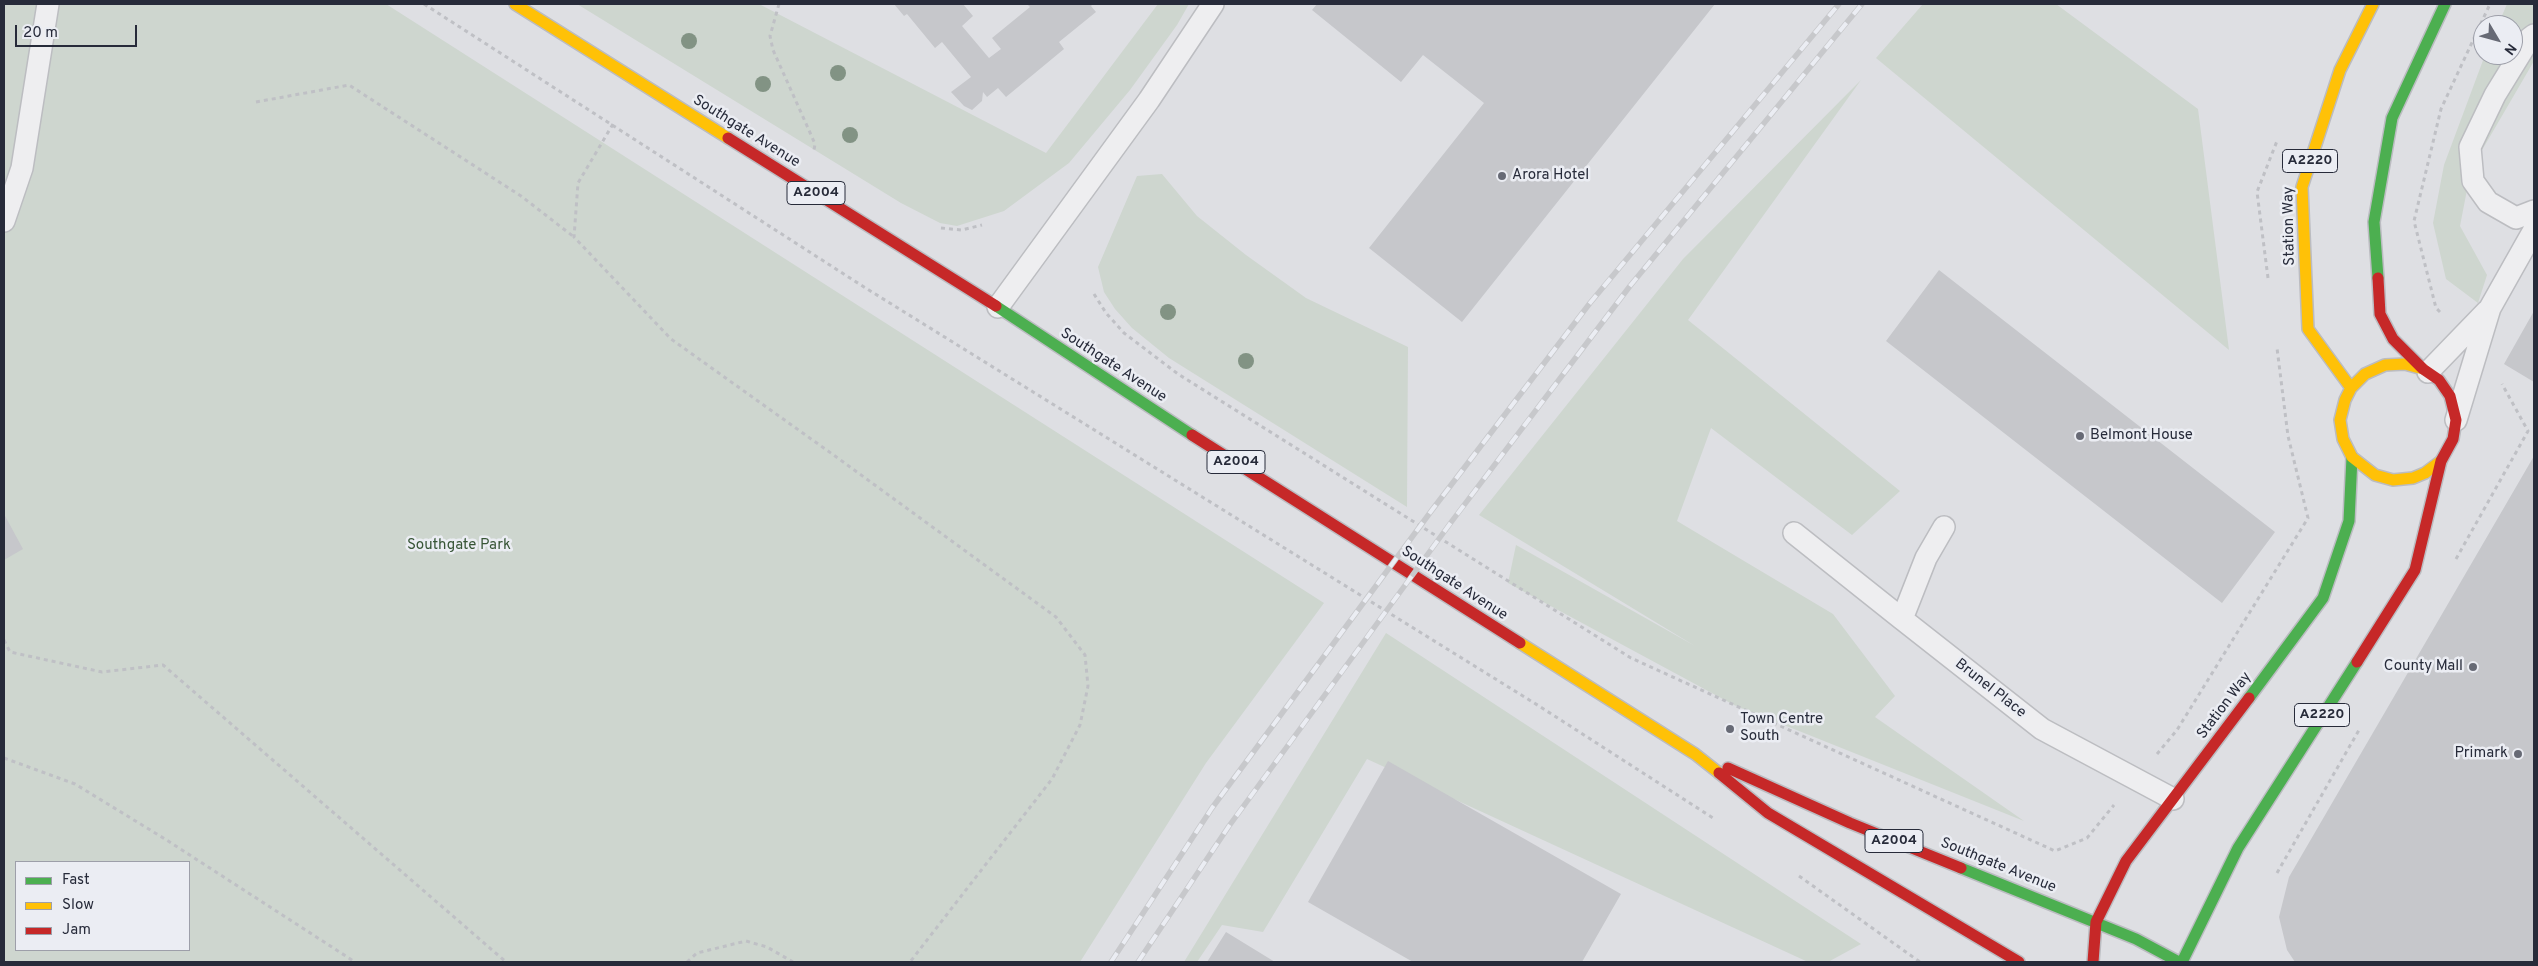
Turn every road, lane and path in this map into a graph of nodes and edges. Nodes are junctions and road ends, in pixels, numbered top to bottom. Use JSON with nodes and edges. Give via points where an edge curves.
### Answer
{"nodes":[{"id":1,"x":48,"y":4,"type":"edge"},
{"id":2,"x":424,"y":4,"type":"edge"},
{"id":3,"x":514,"y":4,"type":"edge"},
{"id":4,"x":779,"y":4,"type":"edge"},
{"id":5,"x":1213,"y":4,"type":"edge"},
{"id":6,"x":2373,"y":4,"type":"edge"},
{"id":7,"x":2444,"y":4,"type":"edge"},
{"id":8,"x":2534,"y":35,"type":"edge"},
{"id":9,"x":256,"y":102,"type":"dead end"},
{"id":10,"x":613,"y":124,"type":"junction"},
{"id":11,"x":2278,"y":137,"type":"dead end"},
{"id":12,"x":813,"y":158,"type":"dead end"},
{"id":13,"x":2534,"y":211,"type":"edge"},
{"id":14,"x":4,"y":221,"type":"edge"},
{"id":15,"x":2534,"y":230,"type":"edge"},
{"id":16,"x":574,"y":238,"type":"junction"},
{"id":17,"x":2268,"y":280,"type":"dead end"},
{"id":18,"x":1094,"y":294,"type":"dead end"},
{"id":19,"x":998,"y":307,"type":"junction"},
{"id":20,"x":2490,"y":308,"type":"junction"},
{"id":21,"x":2276,"y":339,"type":"dead end"},
{"id":22,"x":2425,"y":371,"type":"junction"},
{"id":23,"x":2351,"y":388,"type":"junction"},
{"id":24,"x":2456,"y":420,"type":"junction"},
{"id":25,"x":2352,"y":457,"type":"junction"},
{"id":26,"x":2441,"y":461,"type":"junction"},
{"id":27,"x":1944,"y":527,"type":"dead end"},
{"id":28,"x":1794,"y":533,"type":"dead end"},
{"id":29,"x":1902,"y":619,"type":"junction"},
{"id":30,"x":4,"y":640,"type":"edge"},
{"id":31,"x":1695,"y":754,"type":"junction"},
{"id":32,"x":4,"y":758,"type":"edge"},
{"id":33,"x":2136,"y":779,"type":"junction"},
{"id":34,"x":2173,"y":798,"type":"junction"},
{"id":35,"x":1718,"y":820,"type":"dead end"},
{"id":36,"x":1799,"y":875,"type":"dead end"},
{"id":37,"x":2096,"y":922,"type":"junction"},
{"id":38,"x":355,"y":962,"type":"edge"},
{"id":39,"x":506,"y":962,"type":"edge"},
{"id":40,"x":688,"y":962,"type":"edge"},
{"id":41,"x":793,"y":962,"type":"edge"},
{"id":42,"x":910,"y":962,"type":"edge"},
{"id":43,"x":1920,"y":962,"type":"edge"},
{"id":44,"x":2019,"y":962,"type":"edge"},
{"id":45,"x":2093,"y":962,"type":"edge"},
{"id":46,"x":2180,"y":962,"type":"edge"}],
"edges":[{"from":1,"to":14,"type":"lane","via":[[22,168]]},
{"from":2,"to":10,"type":"path"},
{"from":3,"to":19,"type":"main road","name":"Southgate Avenue","number":"A2004"},
{"from":4,"to":12,"type":"path","via":[[770,36],[773,50],[815,144]]},
{"from":5,"to":19,"type":"lane","via":[[1149,100]]},
{"from":6,"to":23,"type":"main road","name":"Station Way","number":"A2220","via":[[2340,70],[2302,187],[2308,329]]},
{"from":7,"to":22,"type":"main road","name":"Station Way","via":[[2392,118],[2374,222],[2380,314],[2393,339]]},
{"from":8,"to":13,"type":"lane","via":[[2495,96],[2470,147],[2473,181],[2488,202],[2516,218]]},
{"from":9,"to":16,"type":"path","via":[[349,85],[521,196]]},
{"from":10,"to":16,"type":"path","via":[[578,184]]},
{"from":10,"to":35,"type":"path","via":[[864,287]]},
{"from":11,"to":17,"type":"path","via":[[2257,192]]},
{"from":15,"to":20,"type":"lane"},
{"from":16,"to":42,"type":"path","via":[[671,339],[1056,617],[1085,655],[1088,686],[1080,725],[1052,778]]},
{"from":18,"to":33,"type":"path","via":[[1124,333],[1178,374],[1631,658],[2055,850],[2087,838]]},
{"from":19,"to":31,"type":"main road","name":"Southgate Avenue","number":"A2004","via":[[1116,387]]},
{"from":20,"to":22,"type":"lane"},
{"from":20,"to":24,"type":"lane"},
{"from":21,"to":33,"type":"path","via":[[2288,436],[2308,518],[2177,730]]},
{"from":22,"to":23,"type":"main road","name":"Station Way","via":[[2405,364],[2385,365],[2366,374]]},
{"from":22,"to":24,"type":"main road","name":"Station Way","via":[[2439,380],[2450,396]]},
{"from":23,"to":25,"type":"main road","name":"Station Way","via":[[2344,400],[2340,420],[2343,439]]},
{"from":24,"to":26,"type":"main road","name":"Station Way","via":[[2453,439]]},
{"from":25,"to":26,"type":"main road","name":"Station Way","via":[[2375,475],[2393,480],[2419,476]]},
{"from":25,"to":34,"type":"main road","name":"Station Way","via":[[2349,521],[2323,598]]},
{"from":26,"to":46,"type":"main road","name":"Station Way","number":"A2220","via":[[2415,570],[2238,848]]},
{"from":27,"to":29,"type":"lane","via":[[1926,558]]},
{"from":28,"to":29,"type":"lane","name":"Brunel Place"},
{"from":29,"to":33,"type":"lane","name":"Brunel Place","via":[[2042,729]]},
{"from":30,"to":39,"type":"path","via":[[10,652],[102,672],[163,665]]},
{"from":31,"to":37,"type":"main road","name":"Southgate Avenue","number":"A2004","via":[[1850,823]]},
{"from":31,"to":44,"type":"main road","name":"Southgate Avenue","number":"A2004","via":[[1768,813]]},
{"from":32,"to":38,"type":"path","via":[[75,784]]},
{"from":33,"to":34,"type":"lane","name":"Brunel Place"},
{"from":34,"to":37,"type":"main road","name":"Station Way","via":[[2126,861]]},
{"from":36,"to":43,"type":"path"},
{"from":37,"to":45,"type":"main road","name":"Station Way"},
{"from":37,"to":46,"type":"main road","name":"Southgate Avenue","number":"A2004"},
{"from":40,"to":41,"type":"path","via":[[696,954],[746,940],[767,947]]}]}
